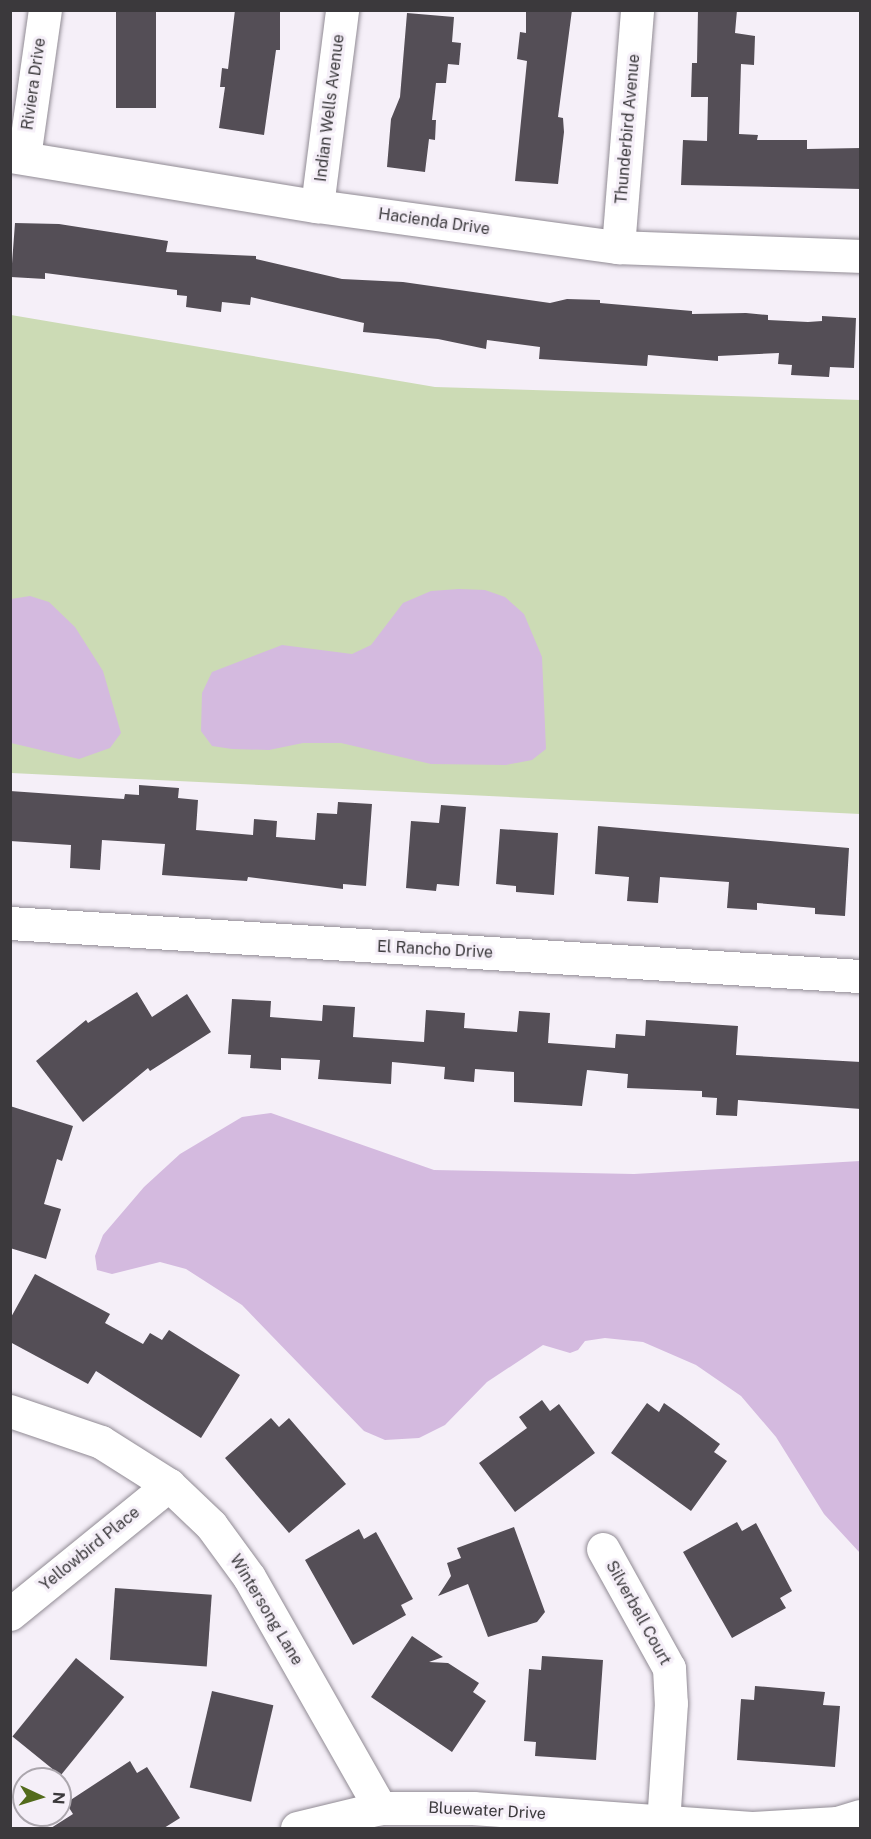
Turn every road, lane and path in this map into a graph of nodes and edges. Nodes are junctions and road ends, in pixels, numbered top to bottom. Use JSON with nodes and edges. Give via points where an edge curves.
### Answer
{"nodes":[{"id":1,"x":45,"y":10,"type":"edge"},
{"id":2,"x":342,"y":10,"type":"edge"},
{"id":3,"x":637,"y":10,"type":"edge"},
{"id":4,"x":17,"y":156,"type":"edge"},
{"id":5,"x":317,"y":207,"type":"junction"},
{"id":6,"x":618,"y":247,"type":"junction"},
{"id":7,"x":861,"y":256,"type":"edge"},
{"id":8,"x":10,"y":923,"type":"edge"},
{"id":9,"x":861,"y":976,"type":"edge"},
{"id":10,"x":10,"y":1411,"type":"edge"},
{"id":11,"x":169,"y":1485,"type":"junction"},
{"id":12,"x":603,"y":1549,"type":"dead end"},
{"id":13,"x":10,"y":1614,"type":"edge"},
{"id":14,"x":380,"y":1808,"type":"junction"},
{"id":15,"x":861,"y":1816,"type":"edge"},
{"id":16,"x":663,"y":1822,"type":"junction"},
{"id":17,"x":297,"y":1828,"type":"edge"},
{"id":18,"x":752,"y":1828,"type":"edge"}],
"edges":[{"from":1,"to":4,"type":"street","name":"Riviera Drive"},
{"from":2,"to":5,"type":"street","name":"Indian Wells Avenue"},
{"from":3,"to":6,"type":"street","name":"Thunderbird Avenue"},
{"from":4,"to":5,"type":"street","name":"Hacienda Drive"},
{"from":5,"to":6,"type":"street","name":"Hacienda Drive"},
{"from":6,"to":7,"type":"street","name":"Hacienda Drive"},
{"from":8,"to":9,"type":"street","name":"El Rancho Drive"},
{"from":10,"to":11,"type":"street","name":"Wintersong Lane","via":[[101,1442]]},
{"from":11,"to":13,"type":"street","name":"Yellowbird Place"},
{"from":11,"to":14,"type":"street","name":"Wintersong Lane","via":[[211,1525],[249,1577]]},
{"from":12,"to":16,"type":"street","name":"Silverbell Court","via":[[669,1668],[671,1703]]},
{"from":14,"to":16,"type":"street","name":"Bluewater Drive","via":[[473,1808]]},
{"from":14,"to":17,"type":"street","name":"Bluewater Drive"},
{"from":15,"to":18,"type":"street","name":"Bluewater Drive","via":[[837,1822]]},
{"from":16,"to":18,"type":"street","name":"Bluewater Drive"}]}
